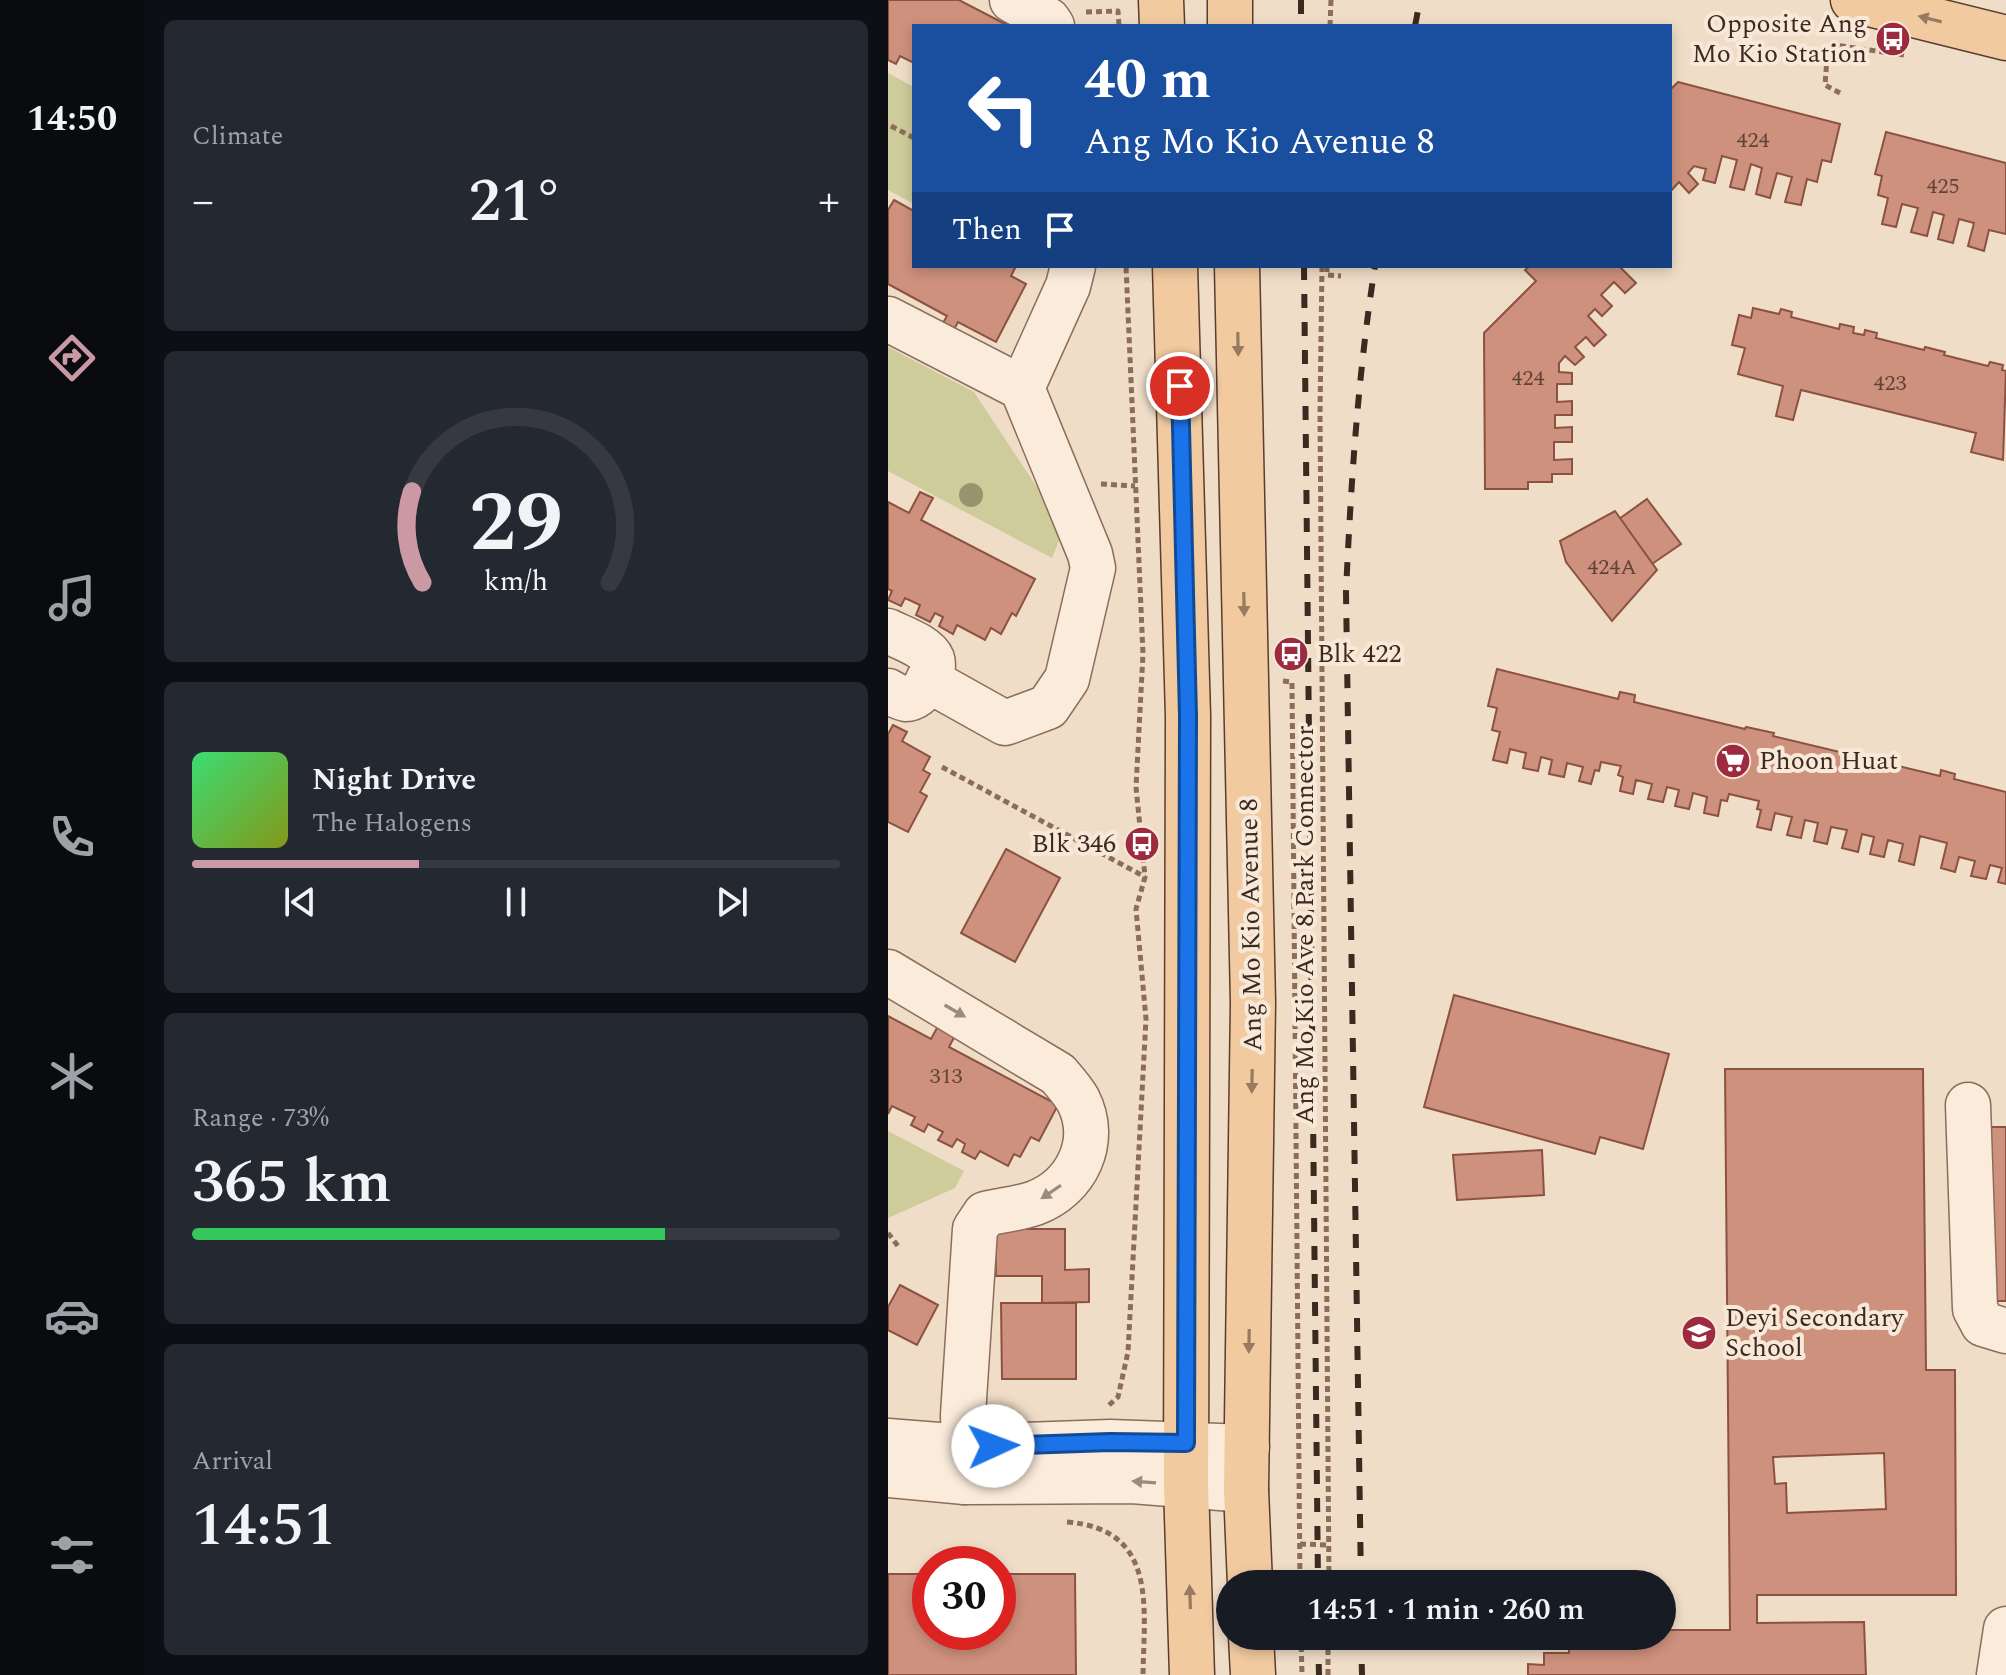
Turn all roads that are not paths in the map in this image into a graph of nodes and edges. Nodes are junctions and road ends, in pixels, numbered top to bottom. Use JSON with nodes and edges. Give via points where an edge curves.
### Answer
{"nodes":[{"id":1,"x":1012,"y":0,"type":"edge"},
{"id":2,"x":1161,"y":0,"type":"edge"},
{"id":3,"x":1230,"y":0,"type":"edge"},
{"id":4,"x":1853,"y":0,"type":"edge"},
{"id":5,"x":1051,"y":24,"type":"edge"},
{"id":6,"x":1162,"y":24,"type":"edge"},
{"id":7,"x":1230,"y":24,"type":"edge"},
{"id":8,"x":2006,"y":38,"type":"edge"},
{"id":9,"x":1072,"y":268,"type":"edge"},
{"id":10,"x":1175,"y":268,"type":"edge"},
{"id":11,"x":1237,"y":268,"type":"edge"},
{"id":12,"x":888,"y":319,"type":"edge"},
{"id":13,"x":1022,"y":388,"type":"junction"},
{"id":14,"x":888,"y":631,"type":"edge"},
{"id":15,"x":908,"y":686,"type":"edge"},
{"id":16,"x":888,"y":972,"type":"edge"},
{"id":17,"x":1968,"y":1105,"type":"dead end"},
{"id":18,"x":2006,"y":1331,"type":"edge"},
{"id":19,"x":888,"y":1441,"type":"edge"},
{"id":20,"x":1247,"y":1447,"type":"junction"},
{"id":21,"x":964,"y":1464,"type":"junction"},
{"id":22,"x":1186,"y":1464,"type":"junction"},
{"id":23,"x":888,"y":1475,"type":"edge"},
{"id":24,"x":1246,"y":1490,"type":"junction"},
{"id":25,"x":1249,"y":1570,"type":"edge"},
{"id":26,"x":2006,"y":1629,"type":"edge"},
{"id":27,"x":1252,"y":1650,"type":"edge"},
{"id":28,"x":1192,"y":1675,"type":"edge"},
{"id":29,"x":1253,"y":1675,"type":"edge"},
{"id":30,"x":1999,"y":1675,"type":"edge"}],
"edges":[{"from":1,"to":5,"type":"street"},
{"from":2,"to":6,"type":"main road"},
{"from":3,"to":7,"type":"main road"},
{"from":8,"to":4,"type":"main road","one_way":true},
{"from":9,"to":13,"type":"street"},
{"from":10,"to":22,"type":"main road","via":[[1188,716]]},
{"from":11,"to":20,"type":"main road","name":"Ang Mo Kio Avenue 8","one_way":true,"via":[[1253,1003]]},
{"from":12,"to":13,"type":"street"},
{"from":13,"to":15,"type":"street","via":[[1093,568],[1067,679],[1048,707],[1005,723]]},
{"from":14,"to":15,"type":"street","via":[[932,659]]},
{"from":16,"to":21,"type":"street","one_way":true,"via":[[1058,1074],[1078,1101],[1086,1132],[1082,1162],[1061,1187],[1036,1203],[985,1214],[975,1229]]},
{"from":17,"to":18,"type":"street","via":[[1975,1309],[1983,1324]]},
{"from":19,"to":21,"type":"street"},
{"from":20,"to":22,"type":"street"},
{"from":20,"to":24,"type":"main road","name":"Ang Mo Kio Avenue 8"},
{"from":21,"to":22,"type":"street","via":[[1101,1481]]},
{"from":21,"to":23,"type":"street"},
{"from":22,"to":24,"type":"street"},
{"from":28,"to":22,"type":"main road","one_way":true},
{"from":24,"to":25,"type":"main road","name":"Ang Mo Kio Avenue 8"},
{"from":26,"to":30,"type":"street"},
{"from":27,"to":29,"type":"main road"}]}
